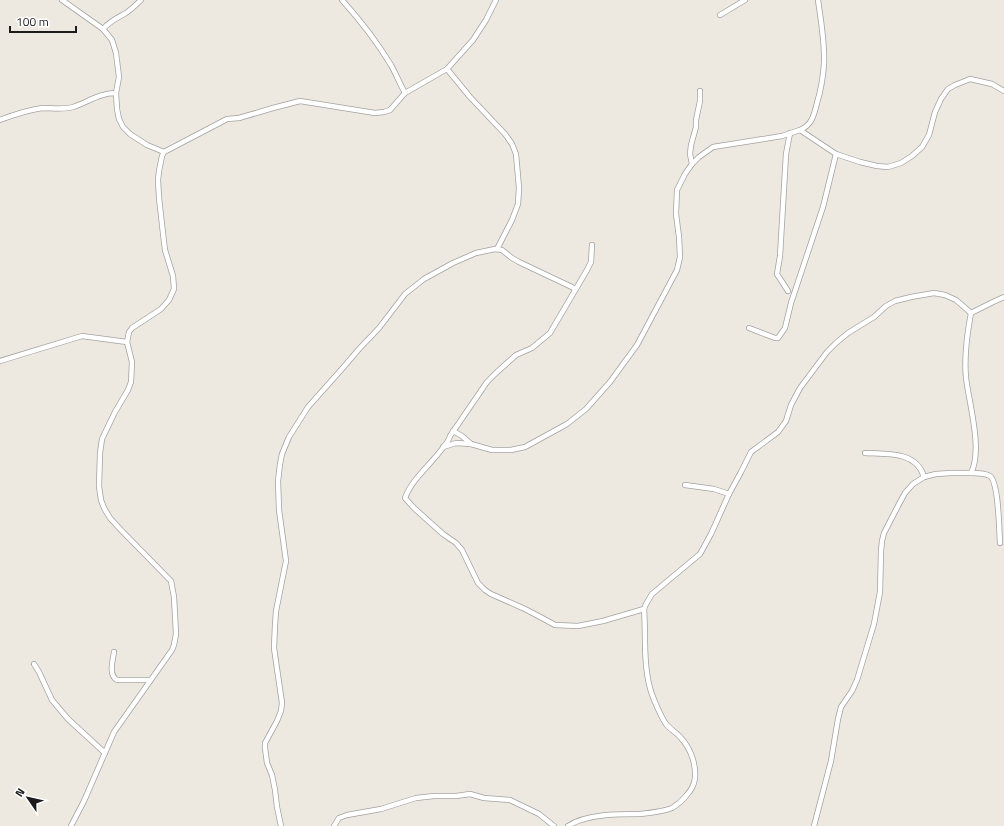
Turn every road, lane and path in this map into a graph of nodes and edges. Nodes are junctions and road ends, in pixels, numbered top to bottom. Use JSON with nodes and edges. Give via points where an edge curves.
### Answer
{"nodes":[{"id":1,"x":62,"y":0,"type":"edge"},
{"id":2,"x":141,"y":0,"type":"edge"},
{"id":3,"x":342,"y":0,"type":"edge"},
{"id":4,"x":496,"y":0,"type":"edge"},
{"id":5,"x":745,"y":0,"type":"edge"},
{"id":6,"x":818,"y":0,"type":"edge"},
{"id":7,"x":720,"y":15,"type":"dead end"},
{"id":8,"x":103,"y":29,"type":"junction"},
{"id":9,"x":447,"y":69,"type":"junction"},
{"id":10,"x":700,"y":91,"type":"dead end"},
{"id":11,"x":1004,"y":91,"type":"edge"},
{"id":12,"x":116,"y":93,"type":"junction"},
{"id":13,"x":405,"y":93,"type":"junction"},
{"id":14,"x":0,"y":120,"type":"edge"},
{"id":15,"x":800,"y":130,"type":"junction"},
{"id":16,"x":790,"y":133,"type":"junction"},
{"id":17,"x":164,"y":152,"type":"junction"},
{"id":18,"x":836,"y":154,"type":"junction"},
{"id":19,"x":692,"y":164,"type":"junction"},
{"id":20,"x":592,"y":245,"type":"dead end"},
{"id":21,"x":497,"y":249,"type":"junction"},
{"id":22,"x":576,"y":289,"type":"junction"},
{"id":23,"x":788,"y":291,"type":"dead end"},
{"id":24,"x":1004,"y":297,"type":"edge"},
{"id":25,"x":971,"y":313,"type":"junction"},
{"id":26,"x":749,"y":328,"type":"dead end"},
{"id":27,"x":128,"y":342,"type":"junction"},
{"id":28,"x":0,"y":361,"type":"edge"},
{"id":29,"x":453,"y":431,"type":"junction"},
{"id":30,"x":450,"y":436,"type":"junction"},
{"id":31,"x":457,"y":443,"type":"junction"},
{"id":32,"x":471,"y":444,"type":"junction"},
{"id":33,"x":443,"y":447,"type":"junction"},
{"id":34,"x":865,"y":454,"type":"dead end"},
{"id":35,"x":972,"y":473,"type":"junction"},
{"id":36,"x":924,"y":477,"type":"junction"},
{"id":37,"x":685,"y":485,"type":"dead end"},
{"id":38,"x":729,"y":494,"type":"junction"},
{"id":39,"x":1000,"y":543,"type":"dead end"},
{"id":40,"x":644,"y":609,"type":"junction"},
{"id":41,"x":114,"y":652,"type":"dead end"},
{"id":42,"x":34,"y":664,"type":"dead end"},
{"id":43,"x":150,"y":680,"type":"junction"},
{"id":44,"x":105,"y":752,"type":"junction"},
{"id":45,"x":71,"y":826,"type":"edge"},
{"id":46,"x":280,"y":826,"type":"edge"},
{"id":47,"x":334,"y":826,"type":"edge"},
{"id":48,"x":554,"y":826,"type":"edge"},
{"id":49,"x":568,"y":826,"type":"edge"},
{"id":50,"x":814,"y":826,"type":"edge"}],
"edges":[{"from":1,"to":8,"type":"street"},
{"from":2,"to":8,"type":"street"},
{"from":3,"to":13,"type":"street","via":[[380,48]]},
{"from":4,"to":9,"type":"street","via":[[473,40]]},
{"from":5,"to":7,"type":"street"},
{"from":6,"to":15,"type":"street","via":[[824,50],[822,86],[811,121]]},
{"from":8,"to":12,"type":"street","via":[[112,40],[116,53],[119,77]]},
{"from":9,"to":13,"type":"street"},
{"from":9,"to":21,"type":"street","via":[[505,134],[516,154],[518,204]]},
{"from":10,"to":19,"type":"street","via":[[690,154]]},
{"from":11,"to":18,"type":"street","via":[[992,84],[970,79],[948,89],[935,112],[929,135],[922,147],[901,163],[888,167],[877,166]]},
{"from":12,"to":14,"type":"street","via":[[108,93],[72,107],[42,108]]},
{"from":12,"to":17,"type":"street","via":[[119,119],[123,127],[146,145]]},
{"from":13,"to":17,"type":"street","via":[[390,110],[375,113],[300,101],[227,119]]},
{"from":15,"to":16,"type":"street"},
{"from":15,"to":18,"type":"street"},
{"from":16,"to":19,"type":"street","via":[[713,147]]},
{"from":16,"to":23,"type":"street","via":[[785,165],[777,274]]},
{"from":17,"to":27,"type":"street","via":[[158,180],[159,198],[165,250],[174,289],[161,309],[132,328]]},
{"from":18,"to":26,"type":"street","via":[[823,207],[785,328],[778,338]]},
{"from":19,"to":32,"type":"street","via":[[678,190],[676,214],[680,257],[677,270],[637,345],[610,382],[586,409],[567,424],[525,447],[492,450]]},
{"from":20,"to":22,"type":"street","via":[[591,262]]},
{"from":21,"to":22,"type":"street"},
{"from":21,"to":46,"type":"street","via":[[453,263],[424,278],[405,294],[379,328],[308,407],[288,437],[278,480],[286,561],[276,611],[274,648],[282,703],[277,721],[265,743],[267,763],[276,790]]},
{"from":22,"to":29,"type":"street","via":[[550,333],[532,348],[516,355],[487,382]]},
{"from":24,"to":25,"type":"street"},
{"from":25,"to":35,"type":"street","via":[[965,365],[976,447]]},
{"from":25,"to":38,"type":"street","via":[[956,300],[934,293],[895,301],[848,333],[827,352],[800,388],[786,421],[778,432],[751,452]]},
{"from":27,"to":28,"type":"street","via":[[82,336]]},
{"from":27,"to":43,"type":"street","via":[[132,362],[131,382],[102,439],[99,491],[102,504],[110,518],[172,585],[176,638],[172,650]]},
{"from":29,"to":30,"type":"street"},
{"from":29,"to":32,"type":"street"},
{"from":30,"to":31,"type":"street"},
{"from":30,"to":33,"type":"street"},
{"from":31,"to":32,"type":"street"},
{"from":31,"to":33,"type":"street"},
{"from":33,"to":40,"type":"street","via":[[405,498],[462,550],[478,583],[485,590],[555,625],[578,626]]},
{"from":34,"to":36,"type":"street","via":[[889,454],[913,461],[923,471]]},
{"from":35,"to":36,"type":"street"},
{"from":35,"to":39,"type":"street","via":[[989,476],[994,482]]},
{"from":36,"to":50,"type":"street","via":[[905,493],[884,533],[877,609],[857,680],[841,707],[831,761]]},
{"from":37,"to":38,"type":"street"},
{"from":38,"to":40,"type":"street","via":[[700,554],[652,594]]},
{"from":40,"to":49,"type":"street","via":[[645,661],[650,688],[666,724],[683,740],[692,755],[695,784],[672,808],[650,813],[596,816]]},
{"from":41,"to":43,"type":"street","via":[[112,675],[115,679]]},
{"from":42,"to":44,"type":"street","via":[[52,700]]},
{"from":43,"to":44,"type":"street","via":[[114,732]]},
{"from":44,"to":45,"type":"street"},
{"from":47,"to":48,"type":"street","via":[[339,818],[347,815],[381,809],[416,798],[470,794],[510,800],[539,814]]}]}
